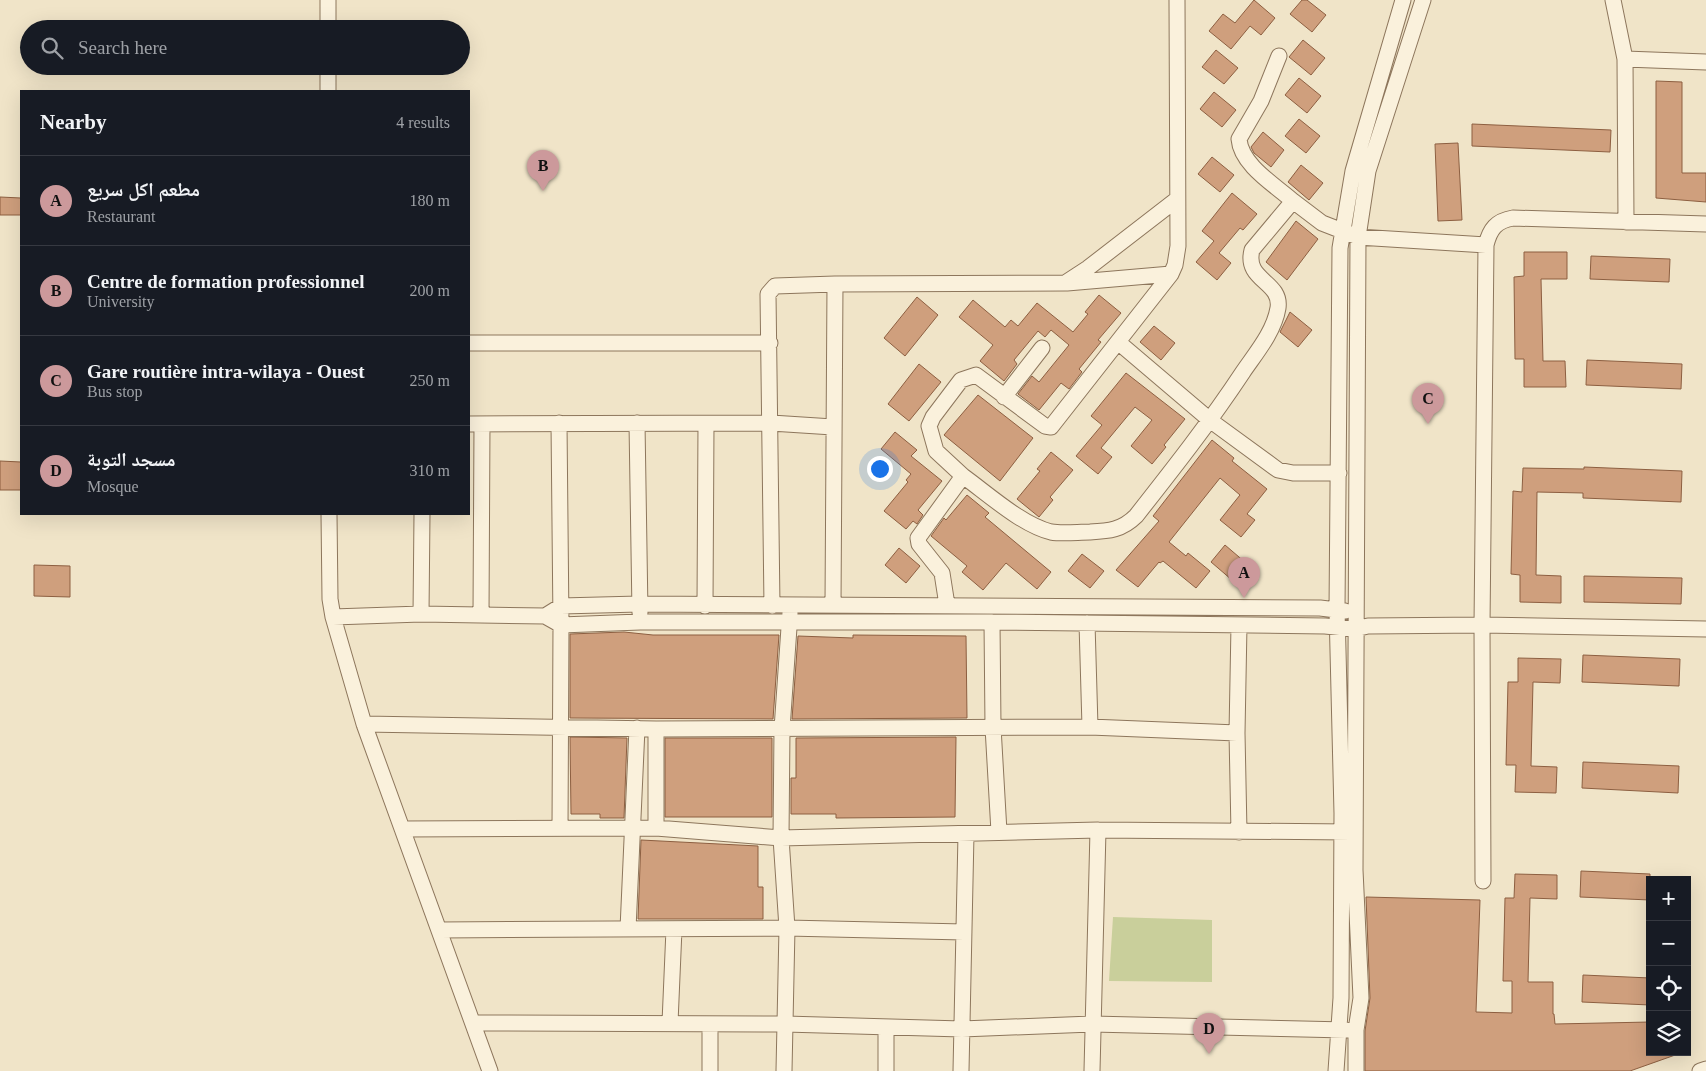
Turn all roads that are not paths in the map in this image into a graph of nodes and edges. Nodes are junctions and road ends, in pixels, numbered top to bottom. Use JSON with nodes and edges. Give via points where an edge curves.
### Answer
{"nodes":[{"id":1,"x":328,"y":0,"type":"edge"},
{"id":2,"x":1177,"y":0,"type":"edge"},
{"id":3,"x":1402,"y":0,"type":"edge"},
{"id":4,"x":1424,"y":0,"type":"edge"},
{"id":5,"x":1613,"y":0,"type":"edge"},
{"id":6,"x":328,"y":20,"type":"edge"},
{"id":7,"x":1279,"y":56,"type":"dead end"},
{"id":8,"x":1625,"y":59,"type":"junction"},
{"id":9,"x":1706,"y":62,"type":"edge"},
{"id":10,"x":328,"y":75,"type":"edge"},
{"id":11,"x":328,"y":90,"type":"edge"},
{"id":12,"x":1176,"y":200,"type":"junction"},
{"id":13,"x":1294,"y":201,"type":"junction"},
{"id":14,"x":1626,"y":222,"type":"junction"},
{"id":15,"x":1706,"y":224,"type":"edge"},
{"id":16,"x":1341,"y":232,"type":"junction"},
{"id":17,"x":1358,"y":237,"type":"junction"},
{"id":18,"x":1486,"y":245,"type":"junction"},
{"id":19,"x":1170,"y":274,"type":"junction"},
{"id":20,"x":1065,"y":283,"type":"junction"},
{"id":21,"x":835,"y":284,"type":"junction"},
{"id":22,"x":470,"y":342,"type":"edge"},
{"id":23,"x":1118,"y":342,"type":"junction"},
{"id":24,"x":770,"y":343,"type":"junction"},
{"id":25,"x":1042,"y":348,"type":"dead end"},
{"id":26,"x":1004,"y":397,"type":"junction"},
{"id":27,"x":1210,"y":421,"type":"junction"},
{"id":28,"x":558,"y":423,"type":"junction"},
{"id":29,"x":637,"y":423,"type":"junction"},
{"id":30,"x":771,"y":423,"type":"junction"},
{"id":31,"x":475,"y":424,"type":"edge"},
{"id":32,"x":706,"y":424,"type":"junction"},
{"id":33,"x":833,"y":428,"type":"junction"},
{"id":34,"x":1339,"y":472,"type":"junction"},
{"id":35,"x":963,"y":476,"type":"junction"},
{"id":36,"x":328,"y":515,"type":"edge"},
{"id":37,"x":422,"y":515,"type":"edge"},
{"id":38,"x":639,"y":604,"type":"junction"},
{"id":39,"x":947,"y":605,"type":"junction"},
{"id":40,"x":561,"y":606,"type":"junction"},
{"id":41,"x":705,"y":606,"type":"junction"},
{"id":42,"x":772,"y":606,"type":"junction"},
{"id":43,"x":791,"y":606,"type":"junction"},
{"id":44,"x":832,"y":606,"type":"junction"},
{"id":45,"x":1337,"y":610,"type":"junction"},
{"id":46,"x":1355,"y":613,"type":"junction"},
{"id":47,"x":420,"y":614,"type":"junction"},
{"id":48,"x":481,"y":615,"type":"junction"},
{"id":49,"x":544,"y":616,"type":"junction"},
{"id":50,"x":333,"y":617,"type":"junction"},
{"id":51,"x":640,"y":622,"type":"junction"},
{"id":52,"x":790,"y":622,"type":"junction"},
{"id":53,"x":992,"y":622,"type":"junction"},
{"id":54,"x":1087,"y":623,"type":"junction"},
{"id":55,"x":561,"y":625,"type":"junction"},
{"id":56,"x":1239,"y":625,"type":"junction"},
{"id":57,"x":1482,"y":625,"type":"junction"},
{"id":58,"x":1338,"y":628,"type":"junction"},
{"id":59,"x":1362,"y":628,"type":"junction"},
{"id":60,"x":1706,"y":629,"type":"edge"},
{"id":61,"x":364,"y":724,"type":"junction"},
{"id":62,"x":560,"y":727,"type":"junction"},
{"id":63,"x":993,"y":727,"type":"junction"},
{"id":64,"x":1090,"y":727,"type":"junction"},
{"id":65,"x":637,"y":728,"type":"junction"},
{"id":66,"x":656,"y":729,"type":"junction"},
{"id":67,"x":782,"y":729,"type":"junction"},
{"id":68,"x":1237,"y":733,"type":"junction"},
{"id":69,"x":560,"y":828,"type":"junction"},
{"id":70,"x":634,"y":828,"type":"junction"},
{"id":71,"x":656,"y":828,"type":"junction"},
{"id":72,"x":402,"y":829,"type":"junction"},
{"id":73,"x":1098,"y":830,"type":"junction"},
{"id":74,"x":999,"y":832,"type":"junction"},
{"id":75,"x":1239,"y":832,"type":"junction"},
{"id":76,"x":1348,"y":833,"type":"junction"},
{"id":77,"x":966,"y":834,"type":"junction"},
{"id":78,"x":781,"y":838,"type":"junction"},
{"id":79,"x":1483,"y":881,"type":"dead end"},
{"id":80,"x":787,"y":928,"type":"junction"},
{"id":81,"x":628,"y":929,"type":"junction"},
{"id":82,"x":674,"y":929,"type":"junction"},
{"id":83,"x":439,"y":930,"type":"junction"},
{"id":84,"x":964,"y":932,"type":"junction"},
{"id":85,"x":472,"y":1023,"type":"junction"},
{"id":86,"x":670,"y":1023,"type":"junction"},
{"id":87,"x":710,"y":1024,"type":"junction"},
{"id":88,"x":785,"y":1024,"type":"junction"},
{"id":89,"x":1092,"y":1024,"type":"junction"},
{"id":90,"x":886,"y":1027,"type":"junction"},
{"id":91,"x":962,"y":1029,"type":"junction"},
{"id":92,"x":1356,"y":1030,"type":"junction"},
{"id":93,"x":1338,"y":1031,"type":"junction"},
{"id":94,"x":1706,"y":1069,"type":"edge"},
{"id":95,"x":490,"y":1071,"type":"edge"},
{"id":96,"x":710,"y":1071,"type":"edge"},
{"id":97,"x":784,"y":1071,"type":"edge"},
{"id":98,"x":886,"y":1071,"type":"edge"},
{"id":99,"x":962,"y":1071,"type":"edge"},
{"id":100,"x":1092,"y":1071,"type":"edge"},
{"id":101,"x":1336,"y":1071,"type":"edge"},
{"id":102,"x":1356,"y":1071,"type":"edge"},
{"id":103,"x":1700,"y":1071,"type":"edge"}],
"edges":[{"from":1,"to":6,"type":"street"},
{"from":2,"to":12,"type":"street"},
{"from":3,"to":16,"type":"street","via":[[1353,171]]},
{"from":4,"to":17,"type":"street","via":[[1368,171]]},
{"from":5,"to":8,"type":"street"},
{"from":7,"to":13,"type":"street","via":[[1261,101],[1241,133],[1240,146],[1250,163]]},
{"from":8,"to":9,"type":"street"},
{"from":8,"to":14,"type":"street"},
{"from":10,"to":11,"type":"street"},
{"from":12,"to":19,"type":"street","via":[[1178,246]]},
{"from":12,"to":20,"type":"street"},
{"from":13,"to":16,"type":"street"},
{"from":13,"to":27,"type":"street","via":[[1252,250],[1250,258],[1252,269],[1271,287],[1277,298],[1278,308],[1270,331]]},
{"from":14,"to":15,"type":"street"},
{"from":14,"to":18,"type":"street","via":[[1512,218],[1496,224]]},
{"from":16,"to":17,"type":"street"},
{"from":16,"to":34,"type":"street","via":[[1337,332]]},
{"from":17,"to":18,"type":"street"},
{"from":17,"to":46,"type":"street"},
{"from":18,"to":57,"type":"street"},
{"from":19,"to":20,"type":"street"},
{"from":19,"to":23,"type":"street"},
{"from":20,"to":21,"type":"street"},
{"from":21,"to":24,"type":"street","via":[[775,286],[771,289],[768,294]]},
{"from":21,"to":33,"type":"street"},
{"from":22,"to":24,"type":"street"},
{"from":23,"to":26,"type":"street","via":[[1051,427]]},
{"from":23,"to":27,"type":"street"},
{"from":24,"to":30,"type":"street"},
{"from":25,"to":26,"type":"street"},
{"from":26,"to":35,"type":"street","via":[[976,375],[969,376],[961,380],[933,417],[929,426],[936,451]]},
{"from":27,"to":34,"type":"street","via":[[1278,470]]},
{"from":27,"to":35,"type":"street","via":[[1136,516],[1121,528],[1109,531],[1053,532],[1041,528]]},
{"from":28,"to":29,"type":"street"},
{"from":28,"to":31,"type":"street"},
{"from":28,"to":40,"type":"street"},
{"from":29,"to":32,"type":"street"},
{"from":29,"to":38,"type":"street"},
{"from":30,"to":32,"type":"street"},
{"from":30,"to":33,"type":"street"},
{"from":30,"to":42,"type":"street"},
{"from":31,"to":48,"type":"street"},
{"from":32,"to":41,"type":"street"},
{"from":33,"to":44,"type":"street"},
{"from":34,"to":45,"type":"street"},
{"from":35,"to":39,"type":"street","via":[[918,538],[919,544],[942,573]]},
{"from":36,"to":50,"type":"street"},
{"from":37,"to":47,"type":"street"},
{"from":38,"to":40,"type":"street"},
{"from":38,"to":41,"type":"street"},
{"from":38,"to":51,"type":"street"},
{"from":39,"to":44,"type":"street"},
{"from":39,"to":45,"type":"street"},
{"from":40,"to":49,"type":"street"},
{"from":40,"to":55,"type":"street"},
{"from":41,"to":42,"type":"street"},
{"from":42,"to":43,"type":"street"},
{"from":43,"to":44,"type":"street"},
{"from":43,"to":52,"type":"street"},
{"from":45,"to":46,"type":"street"},
{"from":45,"to":58,"type":"street"},
{"from":46,"to":59,"type":"street"},
{"from":47,"to":48,"type":"street"},
{"from":47,"to":50,"type":"street"},
{"from":48,"to":49,"type":"street"},
{"from":49,"to":55,"type":"street"},
{"from":50,"to":61,"type":"street"},
{"from":51,"to":52,"type":"street"},
{"from":51,"to":55,"type":"street"},
{"from":52,"to":53,"type":"street"},
{"from":52,"to":67,"type":"street"},
{"from":53,"to":54,"type":"street"},
{"from":53,"to":63,"type":"street"},
{"from":54,"to":56,"type":"street"},
{"from":54,"to":64,"type":"street"},
{"from":55,"to":62,"type":"street"},
{"from":56,"to":58,"type":"street"},
{"from":56,"to":68,"type":"street"},
{"from":57,"to":59,"type":"street"},
{"from":57,"to":60,"type":"street"},
{"from":57,"to":79,"type":"street"},
{"from":58,"to":59,"type":"street"},
{"from":58,"to":76,"type":"street"},
{"from":59,"to":76,"type":"street"},
{"from":61,"to":62,"type":"street"},
{"from":61,"to":72,"type":"street"},
{"from":62,"to":65,"type":"street"},
{"from":62,"to":69,"type":"street"},
{"from":63,"to":64,"type":"street"},
{"from":63,"to":67,"type":"street"},
{"from":63,"to":74,"type":"street"},
{"from":64,"to":68,"type":"street"},
{"from":65,"to":66,"type":"street"},
{"from":65,"to":70,"type":"street"},
{"from":66,"to":67,"type":"street"},
{"from":66,"to":71,"type":"street"},
{"from":67,"to":78,"type":"street"},
{"from":68,"to":75,"type":"street"},
{"from":69,"to":70,"type":"street"},
{"from":69,"to":72,"type":"street"},
{"from":70,"to":71,"type":"street"},
{"from":70,"to":81,"type":"street"},
{"from":71,"to":78,"type":"street"},
{"from":72,"to":83,"type":"street"},
{"from":73,"to":74,"type":"street"},
{"from":73,"to":75,"type":"street"},
{"from":73,"to":89,"type":"street"},
{"from":74,"to":77,"type":"street"},
{"from":75,"to":76,"type":"street"},
{"from":76,"to":92,"type":"street","via":[[1361,998]]},
{"from":76,"to":93,"type":"street"},
{"from":77,"to":78,"type":"street"},
{"from":77,"to":84,"type":"street"},
{"from":78,"to":80,"type":"street"},
{"from":80,"to":82,"type":"street"},
{"from":80,"to":84,"type":"street"},
{"from":80,"to":88,"type":"street"},
{"from":81,"to":82,"type":"street"},
{"from":81,"to":83,"type":"street"},
{"from":82,"to":86,"type":"street"},
{"from":83,"to":85,"type":"street"},
{"from":84,"to":91,"type":"street"},
{"from":85,"to":86,"type":"street"},
{"from":85,"to":95,"type":"street"},
{"from":86,"to":87,"type":"street"},
{"from":87,"to":88,"type":"street"},
{"from":87,"to":96,"type":"street"},
{"from":88,"to":90,"type":"street"},
{"from":88,"to":97,"type":"street"},
{"from":89,"to":91,"type":"street"},
{"from":89,"to":93,"type":"street"},
{"from":89,"to":100,"type":"street"},
{"from":90,"to":91,"type":"street"},
{"from":90,"to":98,"type":"street"},
{"from":91,"to":99,"type":"street"},
{"from":92,"to":93,"type":"street"},
{"from":92,"to":102,"type":"street"},
{"from":93,"to":101,"type":"street"},
{"from":94,"to":103,"type":"street"}]}
